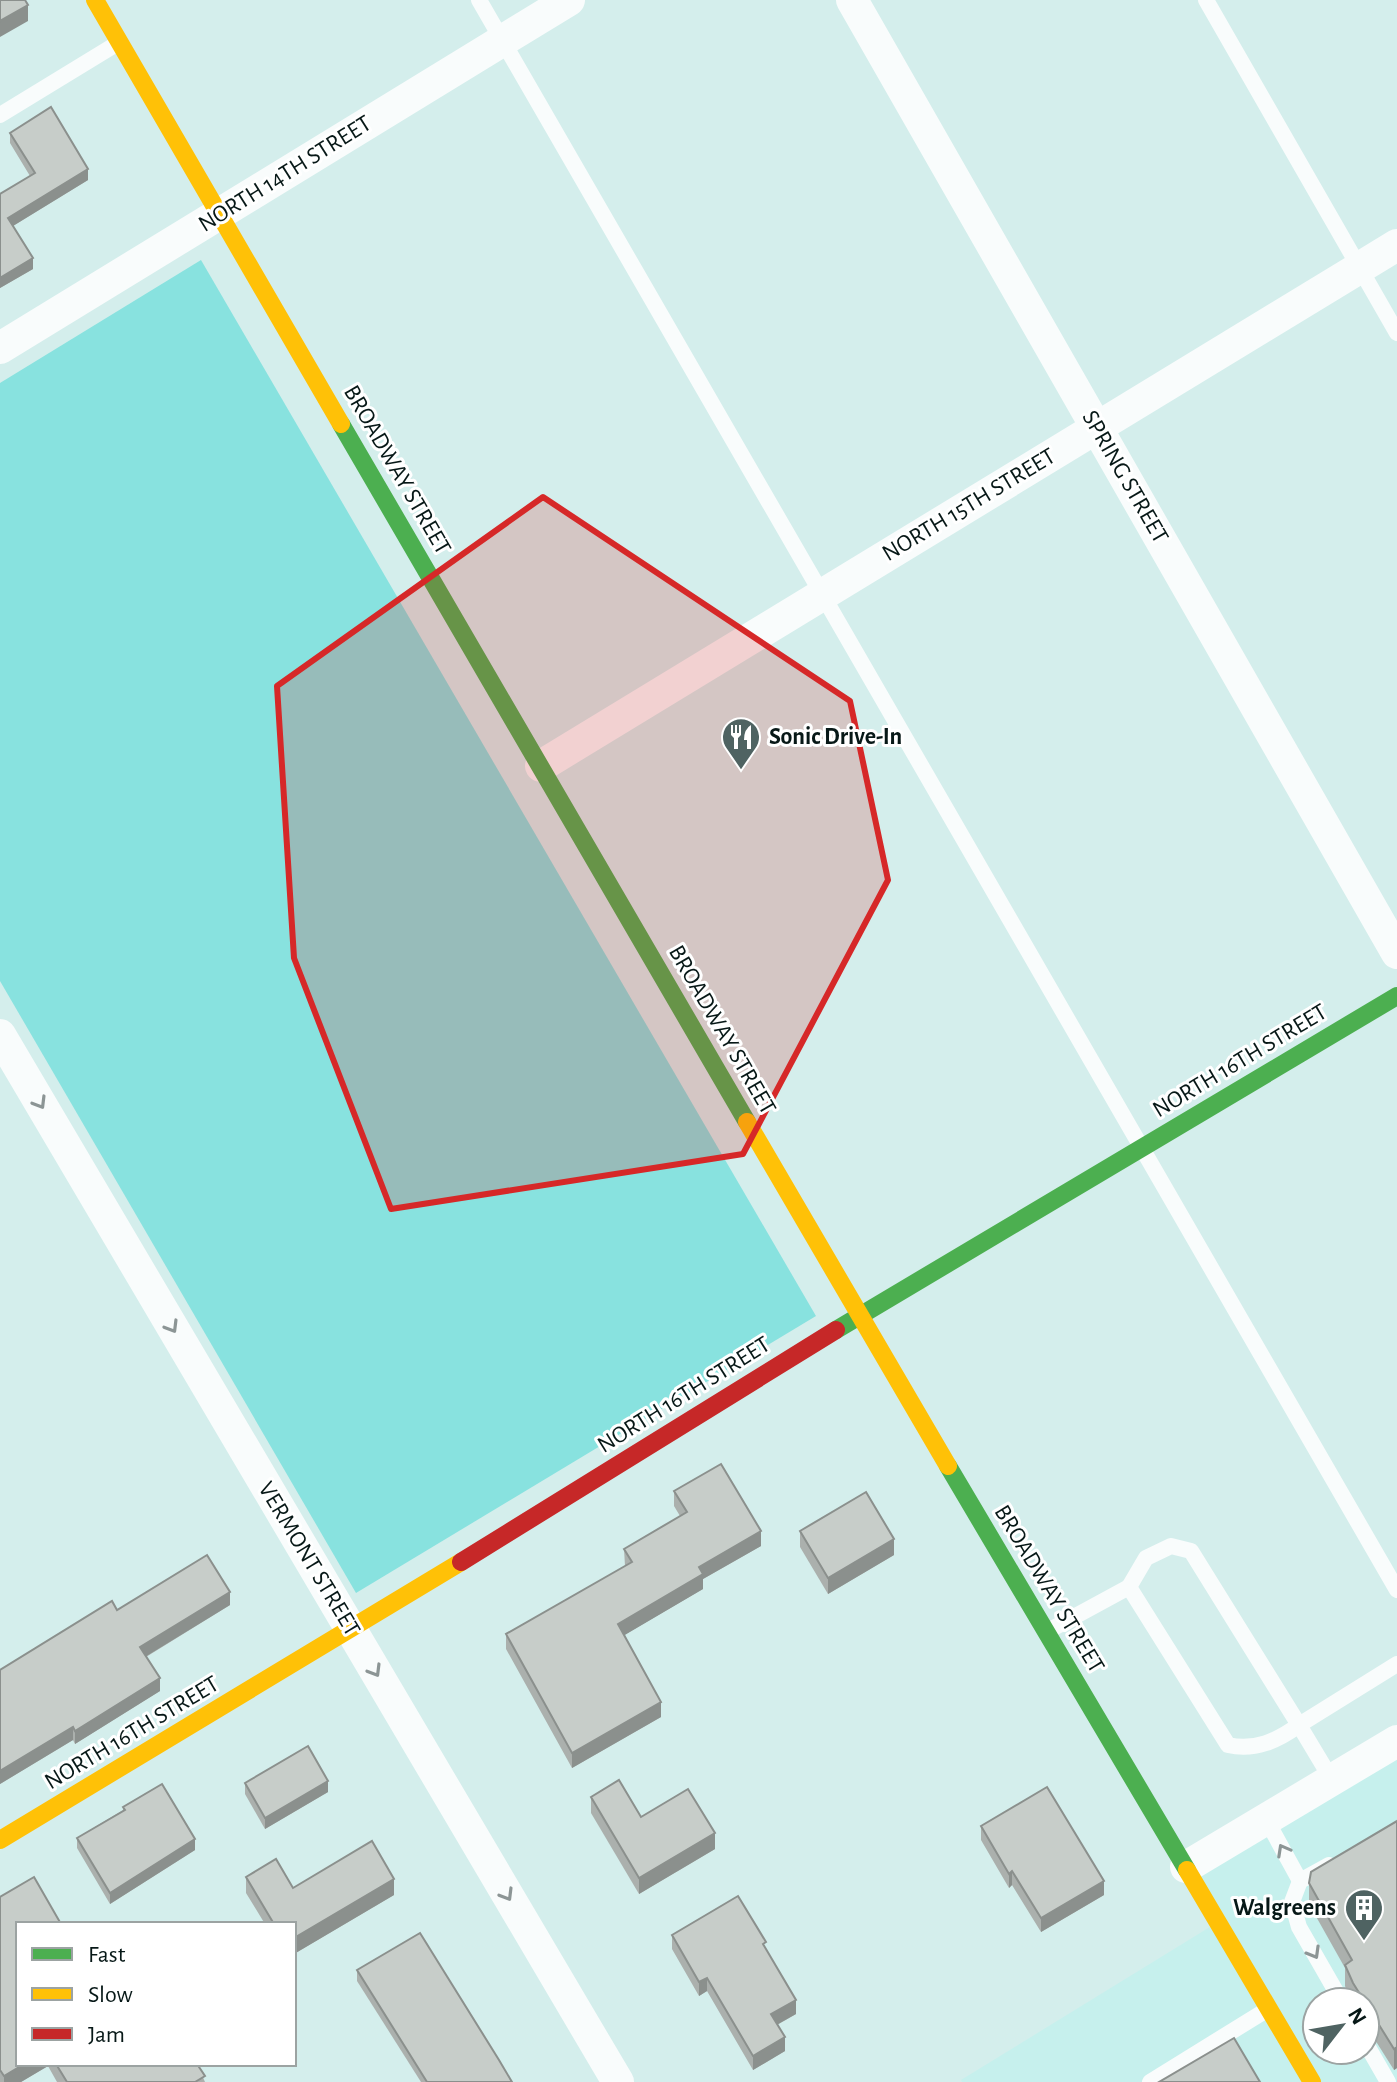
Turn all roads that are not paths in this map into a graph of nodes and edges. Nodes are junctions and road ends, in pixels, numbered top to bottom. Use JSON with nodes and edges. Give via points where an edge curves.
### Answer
{"nodes":[{"id":1,"x":120,"y":0,"type":"edge"},
{"id":2,"x":479,"y":0,"type":"edge"},
{"id":3,"x":569,"y":0,"type":"edge"},
{"id":4,"x":852,"y":0,"type":"edge"},
{"id":5,"x":1206,"y":0,"type":"edge"},
{"id":6,"x":98,"y":5,"type":"edge"},
{"id":7,"x":502,"y":41,"type":"junction"},
{"id":8,"x":119,"y":42,"type":"junction"},
{"id":9,"x":0,"y":115,"type":"edge"},
{"id":10,"x":218,"y":213,"type":"junction"},
{"id":11,"x":1397,"y":245,"type":"edge"},
{"id":12,"x":1359,"y":268,"type":"junction"},
{"id":13,"x":1397,"y":333,"type":"edge"},
{"id":14,"x":0,"y":348,"type":"edge"},
{"id":15,"x":1096,"y":427,"type":"junction"},
{"id":16,"x":821,"y":595,"type":"junction"},
{"id":17,"x":541,"y":766,"type":"junction"},
{"id":18,"x":1397,"y":953,"type":"edge"},
{"id":19,"x":1397,"y":996,"type":"edge"},
{"id":20,"x":0,"y":1035,"type":"edge"},
{"id":21,"x":1143,"y":1147,"type":"junction"},
{"id":22,"x":859,"y":1315,"type":"junction"},
{"id":23,"x":1129,"y":1587,"type":"junction"},
{"id":24,"x":1397,"y":1590,"type":"edge"},
{"id":25,"x":351,"y":1630,"type":"junction"},
{"id":26,"x":1046,"y":1631,"type":"junction"},
{"id":27,"x":1397,"y":1664,"type":"edge"},
{"id":28,"x":1299,"y":1725,"type":"junction"},
{"id":29,"x":1397,"y":1741,"type":"edge"},
{"id":30,"x":1332,"y":1780,"type":"junction"},
{"id":31,"x":1266,"y":1819,"type":"junction"},
{"id":32,"x":0,"y":1840,"type":"edge"},
{"id":33,"x":1342,"y":1858,"type":"edge"},
{"id":34,"x":1186,"y":1867,"type":"junction"},
{"id":35,"x":1300,"y":1881,"type":"junction"},
{"id":36,"x":1333,"y":1986,"type":"edge"},
{"id":37,"x":1269,"y":2009,"type":"junction"},
{"id":38,"x":1305,"y":2077,"type":"edge"},
{"id":39,"x":618,"y":2082,"type":"edge"},
{"id":40,"x":1150,"y":2082,"type":"edge"}],
"edges":[{"from":1,"to":6,"type":"lane"},
{"from":2,"to":7,"type":"lane"},
{"from":3,"to":7,"type":"street","name":"NORTH 14TH STREET"},
{"from":4,"to":15,"type":"street","name":"SPRING STREET"},
{"from":5,"to":12,"type":"lane"},
{"from":6,"to":8,"type":"main road","name":"BROADWAY STREET"},
{"from":7,"to":10,"type":"street","name":"NORTH 14TH STREET"},
{"from":7,"to":16,"type":"lane"},
{"from":8,"to":9,"type":"lane"},
{"from":8,"to":10,"type":"main road","name":"BROADWAY STREET"},
{"from":10,"to":14,"type":"street","name":"NORTH 14TH STREET"},
{"from":10,"to":17,"type":"main road","name":"BROADWAY STREET"},
{"from":11,"to":12,"type":"street","name":"NORTH 15TH STREET"},
{"from":12,"to":13,"type":"lane"},
{"from":12,"to":15,"type":"street","name":"NORTH 15TH STREET"},
{"from":15,"to":16,"type":"street","name":"NORTH 15TH STREET"},
{"from":15,"to":18,"type":"street","name":"SPRING STREET"},
{"from":16,"to":17,"type":"street","name":"NORTH 15TH STREET"},
{"from":16,"to":21,"type":"lane"},
{"from":17,"to":22,"type":"main road","name":"BROADWAY STREET"},
{"from":19,"to":21,"type":"main road","name":"NORTH 16TH STREET"},
{"from":20,"to":25,"type":"street","name":"VERMONT STREET","one_way":true},
{"from":21,"to":22,"type":"main road","name":"NORTH 16TH STREET"},
{"from":21,"to":24,"type":"lane"},
{"from":22,"to":25,"type":"main road","name":"NORTH 16TH STREET"},
{"from":22,"to":26,"type":"main road","name":"BROADWAY STREET"},
{"from":23,"to":26,"type":"lane"},
{"from":23,"to":28,"type":"lane","via":[[1228,1745],[1268,1743]]},
{"from":23,"to":28,"type":"lane","via":[[1146,1558],[1171,1546],[1191,1551]]},
{"from":25,"to":32,"type":"main road","name":"NORTH 16TH STREET"},
{"from":25,"to":39,"type":"street","name":"VERMONT STREET","one_way":true},
{"from":26,"to":34,"type":"main road","name":"BROADWAY STREET"},
{"from":27,"to":28,"type":"lane"},
{"from":28,"to":30,"type":"lane"},
{"from":29,"to":30,"type":"street"},
{"from":30,"to":31,"type":"street"},
{"from":31,"to":34,"type":"street"},
{"from":35,"to":31,"type":"lane","one_way":true},
{"from":33,"to":35,"type":"lane"},
{"from":34,"to":37,"type":"main road","name":"BROADWAY STREET"},
{"from":35,"to":36,"type":"lane","one_way":true,"via":[[1292,1902],[1299,1927]]},
{"from":37,"to":38,"type":"main road","name":"BROADWAY STREET"},
{"from":37,"to":40,"type":"lane"}]}
